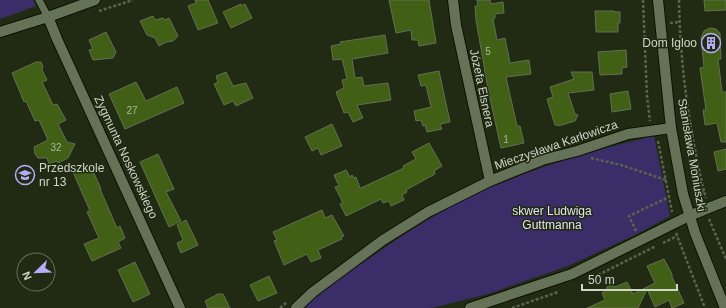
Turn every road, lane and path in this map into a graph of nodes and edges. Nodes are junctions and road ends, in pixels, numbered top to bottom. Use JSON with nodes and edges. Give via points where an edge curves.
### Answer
{"nodes":[{"id":1,"x":39,"y":0,"type":"edge"},
{"id":2,"x":96,"y":0,"type":"edge"},
{"id":3,"x":453,"y":0,"type":"edge"},
{"id":4,"x":643,"y":0,"type":"edge"},
{"id":5,"x":658,"y":0,"type":"edge"},
{"id":6,"x":679,"y":0,"type":"edge"},
{"id":7,"x":48,"y":17,"type":"junction"},
{"id":8,"x":0,"y":32,"type":"edge"},
{"id":9,"x":671,"y":128,"type":"junction"},
{"id":10,"x":654,"y":130,"type":"junction"},
{"id":11,"x":577,"y":151,"type":"junction"},
{"id":12,"x":666,"y":180,"type":"junction"},
{"id":13,"x":490,"y":181,"type":"junction"},
{"id":14,"x":704,"y":191,"type":"junction"},
{"id":15,"x":696,"y":194,"type":"dead end"},
{"id":16,"x":669,"y":197,"type":"junction"},
{"id":17,"x":706,"y":200,"type":"dead end"},
{"id":18,"x":726,"y":202,"type":"edge"},
{"id":19,"x":673,"y":214,"type":"dead end"},
{"id":20,"x":689,"y":216,"type":"junction"},
{"id":21,"x":708,"y":216,"type":"dead end"},
{"id":22,"x":676,"y":232,"type":"dead end"},
{"id":23,"x":640,"y":241,"type":"junction"},
{"id":24,"x":726,"y":259,"type":"edge"},
{"id":25,"x":180,"y":308,"type":"edge"},
{"id":26,"x":296,"y":308,"type":"edge"},
{"id":27,"x":470,"y":308,"type":"edge"},
{"id":28,"x":705,"y":308,"type":"edge"},
{"id":29,"x":725,"y":308,"type":"edge"}],
"edges":[{"from":1,"to":7,"type":"lane"},
{"from":2,"to":7,"type":"street"},
{"from":3,"to":13,"type":"street","name":"Józefa Elsnera","via":[[456,25]]},
{"from":4,"to":10,"type":"path","via":[[647,96],[650,121]]},
{"from":5,"to":9,"type":"street","name":"Stanisława Moniuszki"},
{"from":6,"to":14,"type":"path","via":[[685,93]]},
{"from":7,"to":8,"type":"street"},
{"from":7,"to":25,"type":"street","name":"Zygmunta Noskowskiego"},
{"from":9,"to":10,"type":"street","name":"Mieczysława Karłowicza"},
{"from":9,"to":20,"type":"street","name":"Stanisława Moniuszki"},
{"from":10,"to":11,"type":"street","name":"Mieczysława Karłowicza","via":[[628,134]]},
{"from":10,"to":12,"type":"path"},
{"from":11,"to":12,"type":"path","via":[[586,158],[621,165]]},
{"from":11,"to":13,"type":"street","name":"Mieczysława Karłowicza","via":[[542,160]]},
{"from":12,"to":16,"type":"path"},
{"from":13,"to":26,"type":"street","name":"Mieczysława Karłowicza","via":[[428,212],[383,240],[313,292]]},
{"from":14,"to":15,"type":"path"},
{"from":14,"to":17,"type":"path"},
{"from":16,"to":19,"type":"path"},
{"from":16,"to":23,"type":"path","via":[[629,216]]},
{"from":18,"to":20,"type":"street"},
{"from":20,"to":23,"type":"street"},
{"from":20,"to":29,"type":"street","name":"Stanisława Moniuszki"},
{"from":21,"to":24,"type":"path"},
{"from":22,"to":28,"type":"path"},
{"from":23,"to":27,"type":"street","via":[[572,274]]}]}
